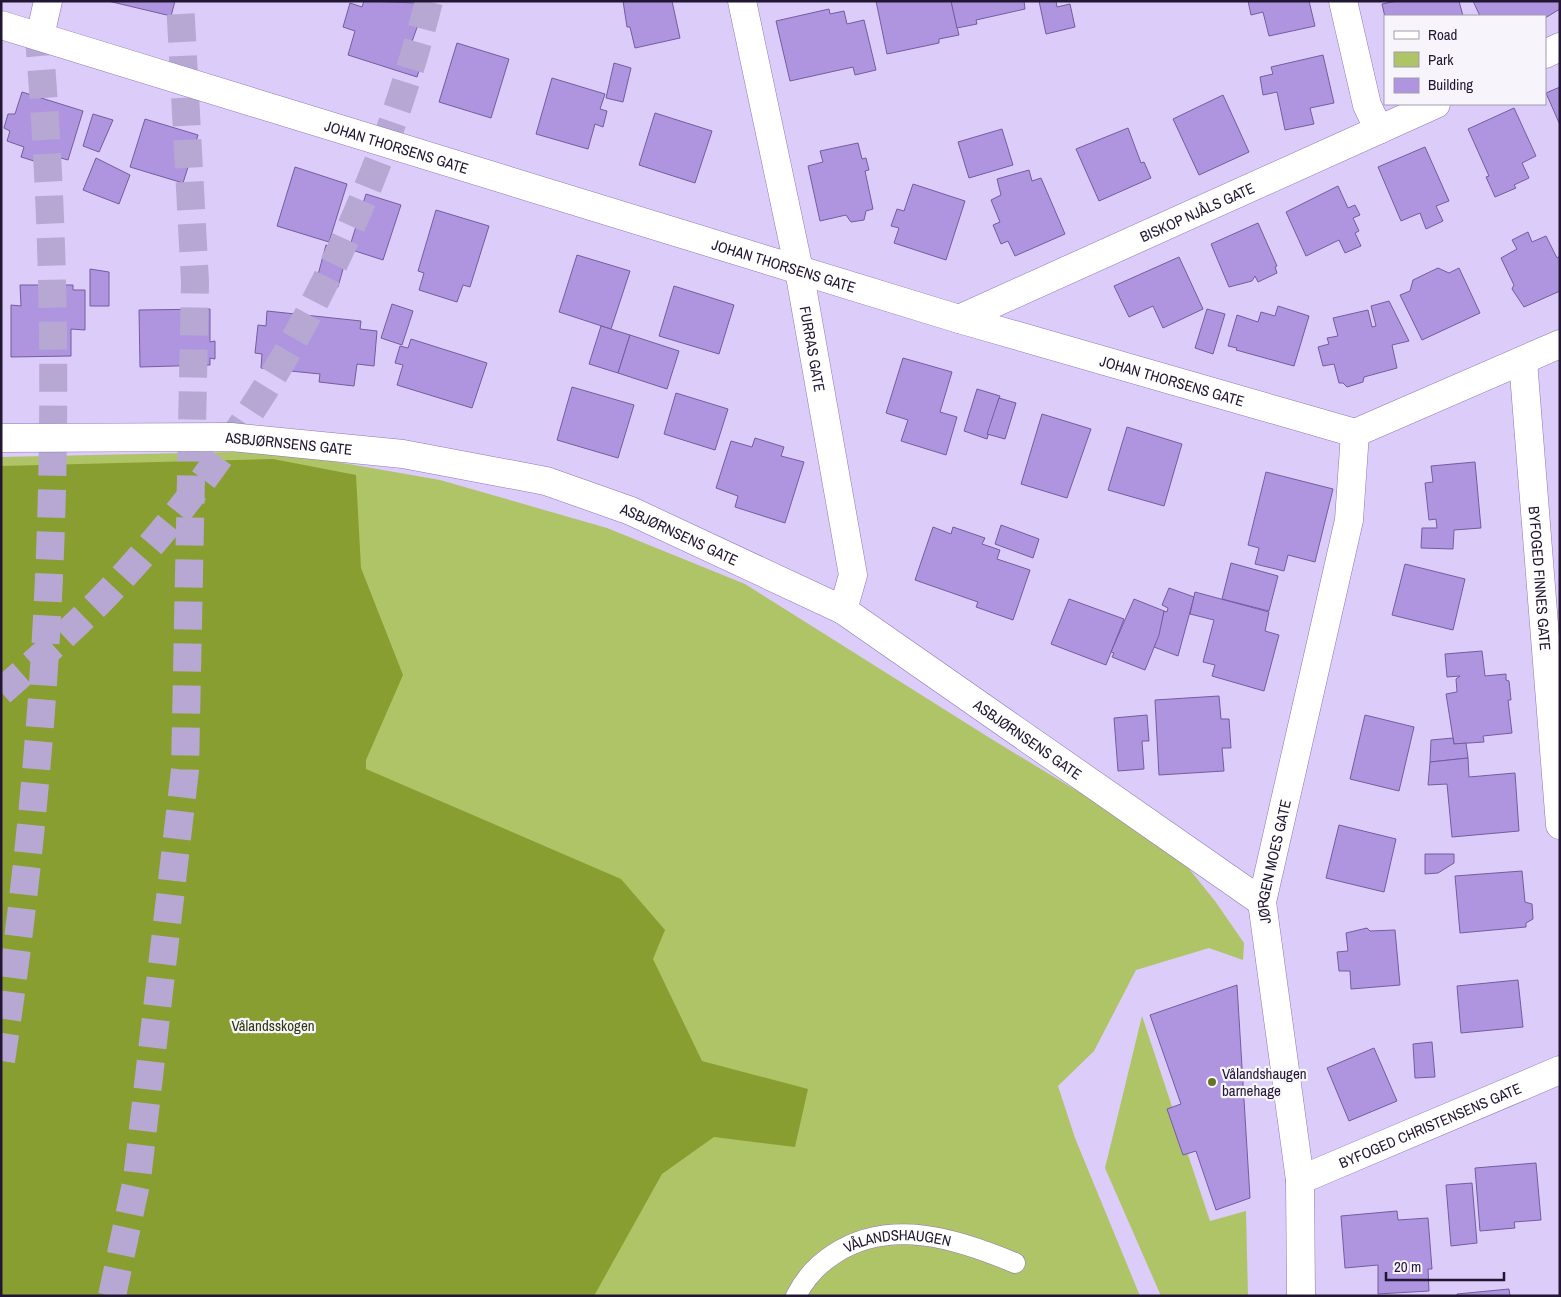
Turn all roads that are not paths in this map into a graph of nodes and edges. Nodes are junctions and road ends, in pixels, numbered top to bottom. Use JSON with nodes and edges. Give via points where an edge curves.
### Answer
{"nodes":[{"id":1,"x":48,"y":1,"type":"edge"},
{"id":2,"x":742,"y":1,"type":"edge"},
{"id":3,"x":1343,"y":1,"type":"edge"},
{"id":4,"x":1,"y":25,"type":"edge"},
{"id":5,"x":40,"y":36,"type":"junction"},
{"id":6,"x":1560,"y":47,"type":"edge"},
{"id":7,"x":1546,"y":54,"type":"edge"},
{"id":8,"x":1434,"y":105,"type":"edge"},
{"id":9,"x":1379,"y":130,"type":"junction"},
{"id":10,"x":799,"y":270,"type":"junction"},
{"id":11,"x":959,"y":319,"type":"junction"},
{"id":12,"x":1560,"y":344,"type":"edge"},
{"id":13,"x":1523,"y":361,"type":"junction"},
{"id":14,"x":1356,"y":433,"type":"junction"},
{"id":15,"x":1,"y":438,"type":"edge"},
{"id":16,"x":843,"y":610,"type":"junction"},
{"id":17,"x":1560,"y":825,"type":"edge"},
{"id":18,"x":1262,"y":902,"type":"junction"},
{"id":19,"x":1560,"y":1070,"type":"edge"},
{"id":20,"x":1300,"y":1180,"type":"junction"},
{"id":21,"x":1016,"y":1262,"type":"dead end"},
{"id":22,"x":796,"y":1296,"type":"edge"},
{"id":23,"x":1301,"y":1296,"type":"edge"}],
"edges":[{"from":1,"to":5,"type":"street"},
{"from":2,"to":10,"type":"street","name":"FURRAS GATE"},
{"from":3,"to":9,"type":"street","via":[[1367,105]]},
{"from":4,"to":5,"type":"street","name":"JOHAN THORSENS GATE"},
{"from":5,"to":10,"type":"street","name":"JOHAN THORSENS GATE"},
{"from":6,"to":7,"type":"street"},
{"from":8,"to":9,"type":"street","name":"BISKOP NJÅLS GATE"},
{"from":9,"to":11,"type":"street","name":"BISKOP NJÅLS GATE"},
{"from":10,"to":11,"type":"street","name":"JOHAN THORSENS GATE"},
{"from":10,"to":16,"type":"street","name":"FURRAS GATE","via":[[853,575]]},
{"from":11,"to":14,"type":"street","name":"JOHAN THORSENS GATE"},
{"from":12,"to":13,"type":"street"},
{"from":13,"to":14,"type":"street"},
{"from":13,"to":17,"type":"street","name":"BYFOGED FINNES GATE"},
{"from":14,"to":18,"type":"street","name":"JØRGEN MOES GATE","via":[[1349,520]]},
{"from":15,"to":16,"type":"street","name":"ASBJØRNSENS GATE","via":[[231,437],[403,454],[546,481],[631,511]]},
{"from":16,"to":18,"type":"street","name":"ASBJØRNSENS GATE"},
{"from":18,"to":20,"type":"street","name":"JØRGEN MOES GATE"},
{"from":19,"to":20,"type":"street","name":"BYFOGED CHRISTENSENS GATE"},
{"from":20,"to":23,"type":"street","name":"JØRGEN MOES GATE"},
{"from":21,"to":22,"type":"lane","name":"VÅLANDSHAUGEN","via":[[952,1240],[910,1234],[875,1235],[848,1245],[821,1262],[806,1278]]}]}
